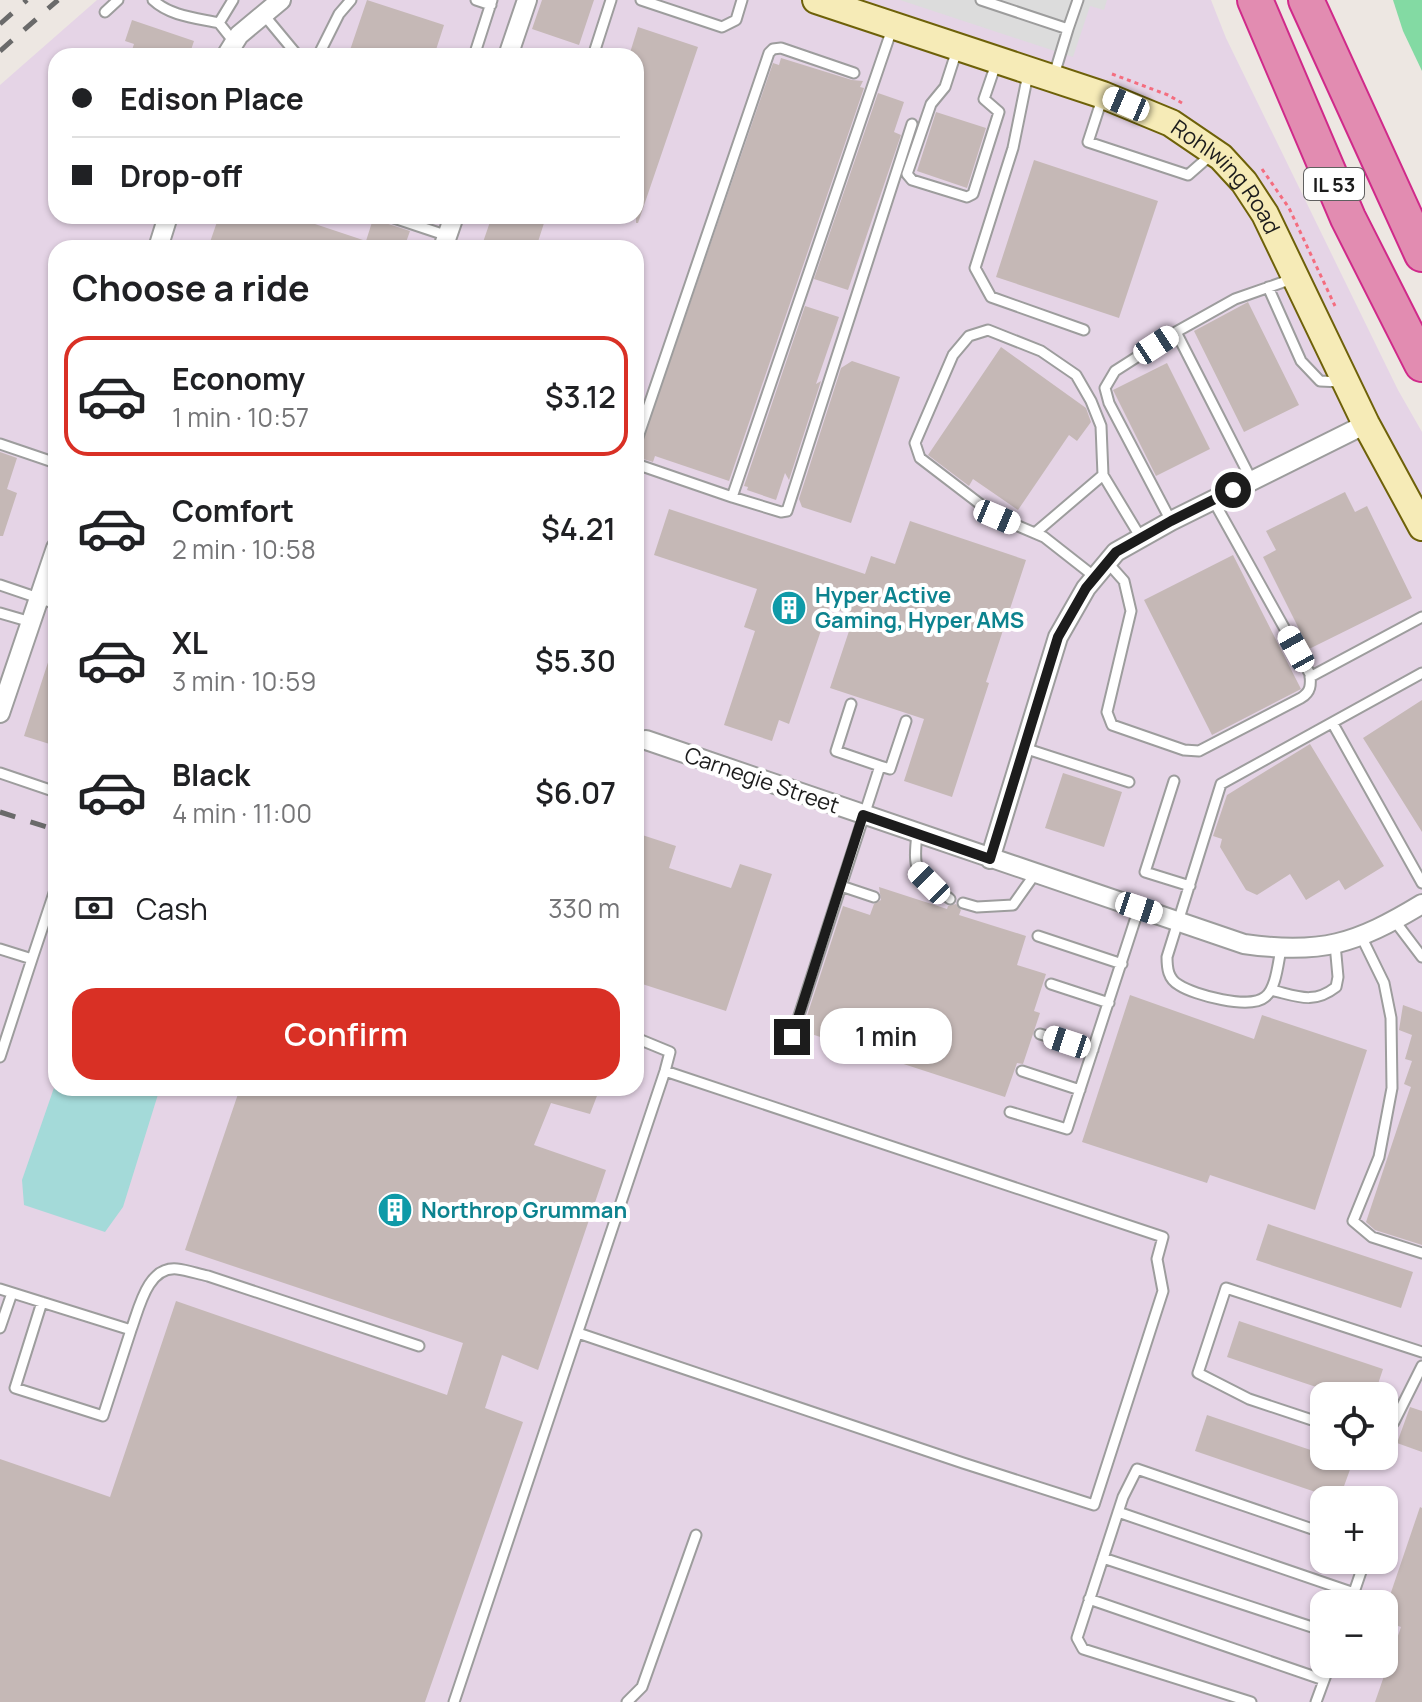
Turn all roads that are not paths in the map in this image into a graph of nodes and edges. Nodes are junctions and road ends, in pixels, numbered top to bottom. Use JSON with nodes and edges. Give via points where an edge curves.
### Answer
{"nodes":[{"id":1,"x":118,"y":0,"type":"edge"},
{"id":2,"x":153,"y":0,"type":"edge"},
{"id":3,"x":233,"y":0,"type":"edge"},
{"id":4,"x":281,"y":0,"type":"edge"},
{"id":5,"x":351,"y":0,"type":"edge"},
{"id":6,"x":476,"y":0,"type":"edge"},
{"id":7,"x":527,"y":0,"type":"edge"},
{"id":8,"x":611,"y":0,"type":"edge"},
{"id":9,"x":641,"y":0,"type":"edge"},
{"id":10,"x":742,"y":0,"type":"edge"},
{"id":11,"x":816,"y":0,"type":"edge"},
{"id":12,"x":981,"y":0,"type":"edge"},
{"id":13,"x":1078,"y":0,"type":"edge"},
{"id":14,"x":1255,"y":0,"type":"edge"},
{"id":15,"x":1306,"y":0,"type":"edge"},
{"id":16,"x":492,"y":2,"type":"edge"},
{"id":17,"x":105,"y":12,"type":"dead end"},
{"id":18,"x":264,"y":15,"type":"junction"},
{"id":19,"x":219,"y":23,"type":"junction"},
{"id":20,"x":894,"y":26,"type":"junction"},
{"id":21,"x":1068,"y":29,"type":"junction"},
{"id":22,"x":958,"y":47,"type":"junction"},
{"id":23,"x":230,"y":48,"type":"edge"},
{"id":24,"x":231,"y":48,"type":"edge"},
{"id":25,"x":291,"y":48,"type":"edge"},
{"id":26,"x":322,"y":48,"type":"edge"},
{"id":27,"x":477,"y":48,"type":"edge"},
{"id":28,"x":511,"y":48,"type":"edge"},
{"id":29,"x":596,"y":48,"type":"edge"},
{"id":30,"x":997,"y":60,"type":"junction"},
{"id":31,"x":854,"y":73,"type":"dead end"},
{"id":32,"x":1041,"y":74,"type":"junction"},
{"id":33,"x":1107,"y":84,"type":"junction"},
{"id":34,"x":912,"y":124,"type":"dead end"},
{"id":35,"x":1214,"y":152,"type":"junction"},
{"id":36,"x":406,"y":224,"type":"edge"},
{"id":37,"x":442,"y":240,"type":"edge"},
{"id":38,"x":1422,"y":254,"type":"edge"},
{"id":39,"x":1295,"y":277,"type":"junction"},
{"id":40,"x":1268,"y":287,"type":"junction"},
{"id":41,"x":1084,"y":330,"type":"dead end"},
{"id":42,"x":1176,"y":332,"type":"junction"},
{"id":43,"x":1422,"y":364,"type":"edge"},
{"id":44,"x":1345,"y":382,"type":"junction"},
{"id":45,"x":644,"y":420,"type":"edge"},
{"id":46,"x":1366,"y":424,"type":"junction"},
{"id":47,"x":0,"y":444,"type":"edge"},
{"id":48,"x":48,"y":460,"type":"edge"},
{"id":49,"x":644,"y":467,"type":"edge"},
{"id":50,"x":1103,"y":475,"type":"junction"},
{"id":51,"x":1252,"y":481,"type":"junction"},
{"id":52,"x":732,"y":497,"type":"junction"},
{"id":53,"x":1213,"y":500,"type":"junction"},
{"id":54,"x":1171,"y":521,"type":"junction"},
{"id":55,"x":1422,"y":527,"type":"edge"},
{"id":56,"x":1035,"y":533,"type":"junction"},
{"id":57,"x":1141,"y":538,"type":"junction"},
{"id":58,"x":1108,"y":563,"type":"junction"},
{"id":59,"x":1095,"y":577,"type":"junction"},
{"id":60,"x":0,"y":585,"type":"edge"},
{"id":61,"x":47,"y":602,"type":"edge"},
{"id":62,"x":0,"y":613,"type":"edge"},
{"id":63,"x":1422,"y":617,"type":"edge"},
{"id":64,"x":31,"y":622,"type":"junction"},
{"id":65,"x":1422,"y":673,"type":"edge"},
{"id":66,"x":1310,"y":677,"type":"junction"},
{"id":67,"x":851,"y":704,"type":"dead end"},
{"id":68,"x":0,"y":713,"type":"edge"},
{"id":69,"x":906,"y":721,"type":"dead end"},
{"id":70,"x":1333,"y":724,"type":"junction"},
{"id":71,"x":644,"y":736,"type":"edge"},
{"id":72,"x":1024,"y":748,"type":"junction"},
{"id":73,"x":880,"y":766,"type":"junction"},
{"id":74,"x":0,"y":773,"type":"edge"},
{"id":75,"x":1174,"y":781,"type":"dead end"},
{"id":76,"x":1129,"y":782,"type":"dead end"},
{"id":77,"x":48,"y":786,"type":"edge"},
{"id":78,"x":863,"y":815,"type":"junction"},
{"id":79,"x":917,"y":834,"type":"junction"},
{"id":80,"x":990,"y":859,"type":"junction"},
{"id":81,"x":1035,"y":874,"type":"junction"},
{"id":82,"x":1422,"y":883,"type":"edge"},
{"id":83,"x":841,"y":886,"type":"junction"},
{"id":84,"x":1190,"y":886,"type":"junction"},
{"id":85,"x":874,"y":897,"type":"dead end"},
{"id":86,"x":950,"y":899,"type":"dead end"},
{"id":87,"x":963,"y":903,"type":"dead end"},
{"id":88,"x":1422,"y":904,"type":"edge"},
{"id":89,"x":1139,"y":908,"type":"junction"},
{"id":90,"x":48,"y":911,"type":"edge"},
{"id":91,"x":1177,"y":920,"type":"junction"},
{"id":92,"x":1394,"y":920,"type":"junction"},
{"id":93,"x":1038,"y":936,"type":"dead end"},
{"id":94,"x":1361,"y":936,"type":"junction"},
{"id":95,"x":1335,"y":944,"type":"junction"},
{"id":96,"x":0,"y":949,"type":"edge"},
{"id":97,"x":1281,"y":949,"type":"junction"},
{"id":98,"x":1422,"y":957,"type":"edge"},
{"id":99,"x":32,"y":959,"type":"junction"},
{"id":100,"x":1122,"y":964,"type":"junction"},
{"id":101,"x":1051,"y":984,"type":"dead end"},
{"id":102,"x":1271,"y":990,"type":"junction"},
{"id":103,"x":1109,"y":1003,"type":"junction"},
{"id":104,"x":1040,"y":1034,"type":"dead end"},
{"id":105,"x":792,"y":1037,"type":"dead end"},
{"id":106,"x":644,"y":1041,"type":"edge"},
{"id":107,"x":1093,"y":1050,"type":"junction"},
{"id":108,"x":0,"y":1057,"type":"edge"},
{"id":109,"x":665,"y":1071,"type":"junction"},
{"id":110,"x":1022,"y":1071,"type":"dead end"},
{"id":111,"x":1080,"y":1090,"type":"junction"},
{"id":112,"x":1010,"y":1112,"type":"dead end"},
{"id":113,"x":1422,"y":1253,"type":"edge"},
{"id":114,"x":0,"y":1289,"type":"edge"},
{"id":115,"x":12,"y":1293,"type":"junction"},
{"id":116,"x":42,"y":1302,"type":"junction"},
{"id":117,"x":0,"y":1328,"type":"edge"},
{"id":118,"x":131,"y":1330,"type":"junction"},
{"id":119,"x":578,"y":1333,"type":"junction"},
{"id":120,"x":419,"y":1346,"type":"dead end"},
{"id":121,"x":1422,"y":1352,"type":"edge"},
{"id":122,"x":1422,"y":1366,"type":"edge"},
{"id":123,"x":1420,"y":1380,"type":"edge"},
{"id":124,"x":1398,"y":1414,"type":"edge"},
{"id":125,"x":1310,"y":1419,"type":"edge"},
{"id":126,"x":1118,"y":1512,"type":"junction"},
{"id":127,"x":1310,"y":1528,"type":"edge"},
{"id":128,"x":696,"y":1535,"type":"dead end"},
{"id":129,"x":1103,"y":1558,"type":"junction"},
{"id":130,"x":1345,"y":1590,"type":"edge"},
{"id":131,"x":1089,"y":1599,"type":"junction"},
{"id":132,"x":1310,"y":1626,"type":"edge"},
{"id":133,"x":1324,"y":1680,"type":"joint"},
{"id":134,"x":454,"y":1702,"type":"edge"},
{"id":135,"x":627,"y":1702,"type":"edge"},
{"id":136,"x":1251,"y":1702,"type":"edge"},
{"id":137,"x":1316,"y":1702,"type":"edge"}],
"edges":[{"from":1,"to":17,"type":"lane"},
{"from":2,"to":19,"type":"lane","via":[[173,13]]},
{"from":3,"to":19,"type":"lane"},
{"from":4,"to":18,"type":"street"},
{"from":5,"to":26,"type":"lane"},
{"from":6,"to":16,"type":"lane"},
{"from":7,"to":28,"type":"street"},
{"from":8,"to":29,"type":"lane"},
{"from":9,"to":10,"type":"lane","via":[[722,27],[736,20]]},
{"from":11,"to":20,"type":"main road","name":"Rohlwing Road"},
{"from":12,"to":21,"type":"lane"},
{"from":13,"to":21,"type":"lane"},
{"from":14,"to":43,"type":"highway","number":"IL 53","via":[[1348,218]]},
{"from":15,"to":38,"type":"highway","number":"IL 53"},
{"from":16,"to":27,"type":"lane"},
{"from":18,"to":24,"type":"street"},
{"from":18,"to":25,"type":"lane"},
{"from":19,"to":23,"type":"lane"},
{"from":20,"to":22,"type":"main road","name":"Rohlwing Road"},
{"from":20,"to":52,"type":"lane"},
{"from":21,"to":32,"type":"lane"},
{"from":22,"to":30,"type":"main road","name":"Rohlwing Road"},
{"from":22,"to":30,"type":"lane","via":[[945,87],[926,118],[907,174],[912,180],[967,197],[973,194],[999,112],[984,99]]},
{"from":30,"to":32,"type":"main road","name":"Rohlwing Road"},
{"from":31,"to":45,"type":"lane","via":[[781,48],[769,53]]},
{"from":32,"to":33,"type":"main road","name":"Rohlwing Road"},
{"from":32,"to":41,"type":"lane","via":[[975,268],[991,297]]},
{"from":33,"to":35,"type":"main road","name":"Rohlwing Road"},
{"from":33,"to":35,"type":"lane","via":[[1088,142],[1188,175]]},
{"from":34,"to":52,"type":"lane","via":[[787,511]]},
{"from":35,"to":39,"type":"main road","name":"Rohlwing Road","via":[[1244,182],[1265,214]]},
{"from":36,"to":37,"type":"lane"},
{"from":39,"to":40,"type":"lane"},
{"from":39,"to":44,"type":"main road","name":"Rohlwing Road"},
{"from":40,"to":42,"type":"lane"},
{"from":40,"to":44,"type":"lane","via":[[1301,361],[1320,381]]},
{"from":42,"to":51,"type":"lane"},
{"from":42,"to":54,"type":"lane","via":[[1115,371],[1105,388]]},
{"from":44,"to":46,"type":"main road","name":"Rohlwing Road"},
{"from":46,"to":51,"type":"street"},
{"from":46,"to":55,"type":"main road","name":"Rohlwing Road"},
{"from":47,"to":48,"type":"lane"},
{"from":49,"to":52,"type":"lane"},
{"from":50,"to":56,"type":"lane"},
{"from":50,"to":56,"type":"lane","via":[[1101,426],[1076,375],[1041,351],[988,330],[969,336],[953,355],[915,443],[920,458],[997,517]]},
{"from":50,"to":57,"type":"lane"},
{"from":51,"to":53,"type":"street"},
{"from":53,"to":54,"type":"street"},
{"from":53,"to":66,"type":"lane"},
{"from":54,"to":57,"type":"street"},
{"from":56,"to":59,"type":"lane"},
{"from":57,"to":58,"type":"street"},
{"from":58,"to":59,"type":"street"},
{"from":58,"to":66,"type":"lane","via":[[1124,581],[1131,611],[1107,712],[1112,725],[1199,751],[1308,694]]},
{"from":59,"to":72,"type":"street","via":[[1058,637]]},
{"from":60,"to":61,"type":"lane"},
{"from":61,"to":64,"type":"street"},
{"from":62,"to":64,"type":"lane"},
{"from":63,"to":66,"type":"lane"},
{"from":64,"to":68,"type":"street"},
{"from":65,"to":70,"type":"lane"},
{"from":67,"to":73,"type":"lane","via":[[836,751]]},
{"from":69,"to":73,"type":"lane","via":[[890,769]]},
{"from":70,"to":82,"type":"lane"},
{"from":70,"to":84,"type":"lane","via":[[1221,784]]},
{"from":71,"to":78,"type":"street","name":"Carnegie Street"},
{"from":72,"to":76,"type":"lane"},
{"from":72,"to":80,"type":"street"},
{"from":73,"to":78,"type":"lane"},
{"from":74,"to":77,"type":"lane"},
{"from":75,"to":84,"type":"lane","via":[[1145,872]]},
{"from":78,"to":79,"type":"street","name":"Carnegie Street"},
{"from":78,"to":83,"type":"lane"},
{"from":79,"to":80,"type":"street","name":"Carnegie Street"},
{"from":79,"to":86,"type":"lane","via":[[917,870]]},
{"from":80,"to":81,"type":"street","name":"Carnegie Street"},
{"from":81,"to":87,"type":"lane","via":[[1013,905]]},
{"from":81,"to":89,"type":"street","name":"Carnegie Street"},
{"from":83,"to":85,"type":"lane"},
{"from":83,"to":105,"type":"lane"},
{"from":84,"to":91,"type":"lane"},
{"from":88,"to":92,"type":"street","name":"Carnegie Street"},
{"from":89,"to":91,"type":"street","name":"Carnegie Street"},
{"from":89,"to":100,"type":"lane"},
{"from":90,"to":99,"type":"lane"},
{"from":91,"to":97,"type":"street","name":"Carnegie Street","via":[[1244,944]]},
{"from":91,"to":102,"type":"lane","via":[[1167,966],[1178,985],[1243,1003],[1264,998]]},
{"from":92,"to":94,"type":"street","name":"Carnegie Street"},
{"from":92,"to":98,"type":"lane"},
{"from":93,"to":100,"type":"lane"},
{"from":94,"to":95,"type":"street","name":"Carnegie Street"},
{"from":94,"to":113,"type":"lane","via":[[1384,983],[1391,1018],[1392,1088],[1379,1157],[1353,1221],[1372,1237]]},
{"from":95,"to":97,"type":"street","name":"Carnegie Street"},
{"from":95,"to":102,"type":"lane","via":[[1336,987],[1322,998]]},
{"from":96,"to":99,"type":"lane"},
{"from":97,"to":102,"type":"lane"},
{"from":99,"to":108,"type":"lane"},
{"from":100,"to":103,"type":"lane"},
{"from":101,"to":103,"type":"lane"},
{"from":103,"to":107,"type":"lane"},
{"from":104,"to":107,"type":"lane"},
{"from":106,"to":109,"type":"lane","via":[[670,1052]]},
{"from":107,"to":111,"type":"lane"},
{"from":109,"to":119,"type":"lane"},
{"from":109,"to":119,"type":"lane","via":[[1163,1237],[1157,1259],[1163,1291],[1094,1505]]},
{"from":110,"to":111,"type":"lane"},
{"from":111,"to":112,"type":"lane","via":[[1067,1129]]},
{"from":114,"to":115,"type":"lane"},
{"from":115,"to":116,"type":"lane"},
{"from":115,"to":117,"type":"lane"},
{"from":116,"to":118,"type":"lane"},
{"from":116,"to":118,"type":"lane","via":[[15,1388],[103,1416]]},
{"from":118,"to":120,"type":"lane","via":[[148,1284],[174,1268]]},
{"from":119,"to":134,"type":"lane"},
{"from":121,"to":125,"type":"lane","via":[[1226,1288],[1198,1373],[1249,1399]]},
{"from":122,"to":123,"type":"lane"},
{"from":123,"to":124,"type":"lane"},
{"from":126,"to":127,"type":"lane","via":[[1137,1469]]},
{"from":126,"to":129,"type":"lane"},
{"from":126,"to":130,"type":"lane"},
{"from":128,"to":135,"type":"lane","via":[[642,1687]]},
{"from":129,"to":131,"type":"lane"},
{"from":129,"to":132,"type":"lane"},
{"from":131,"to":133,"type":"lane"},
{"from":131,"to":136,"type":"lane","via":[[1077,1638],[1083,1649]]},
{"from":133,"to":137,"type":"lane"}]}
